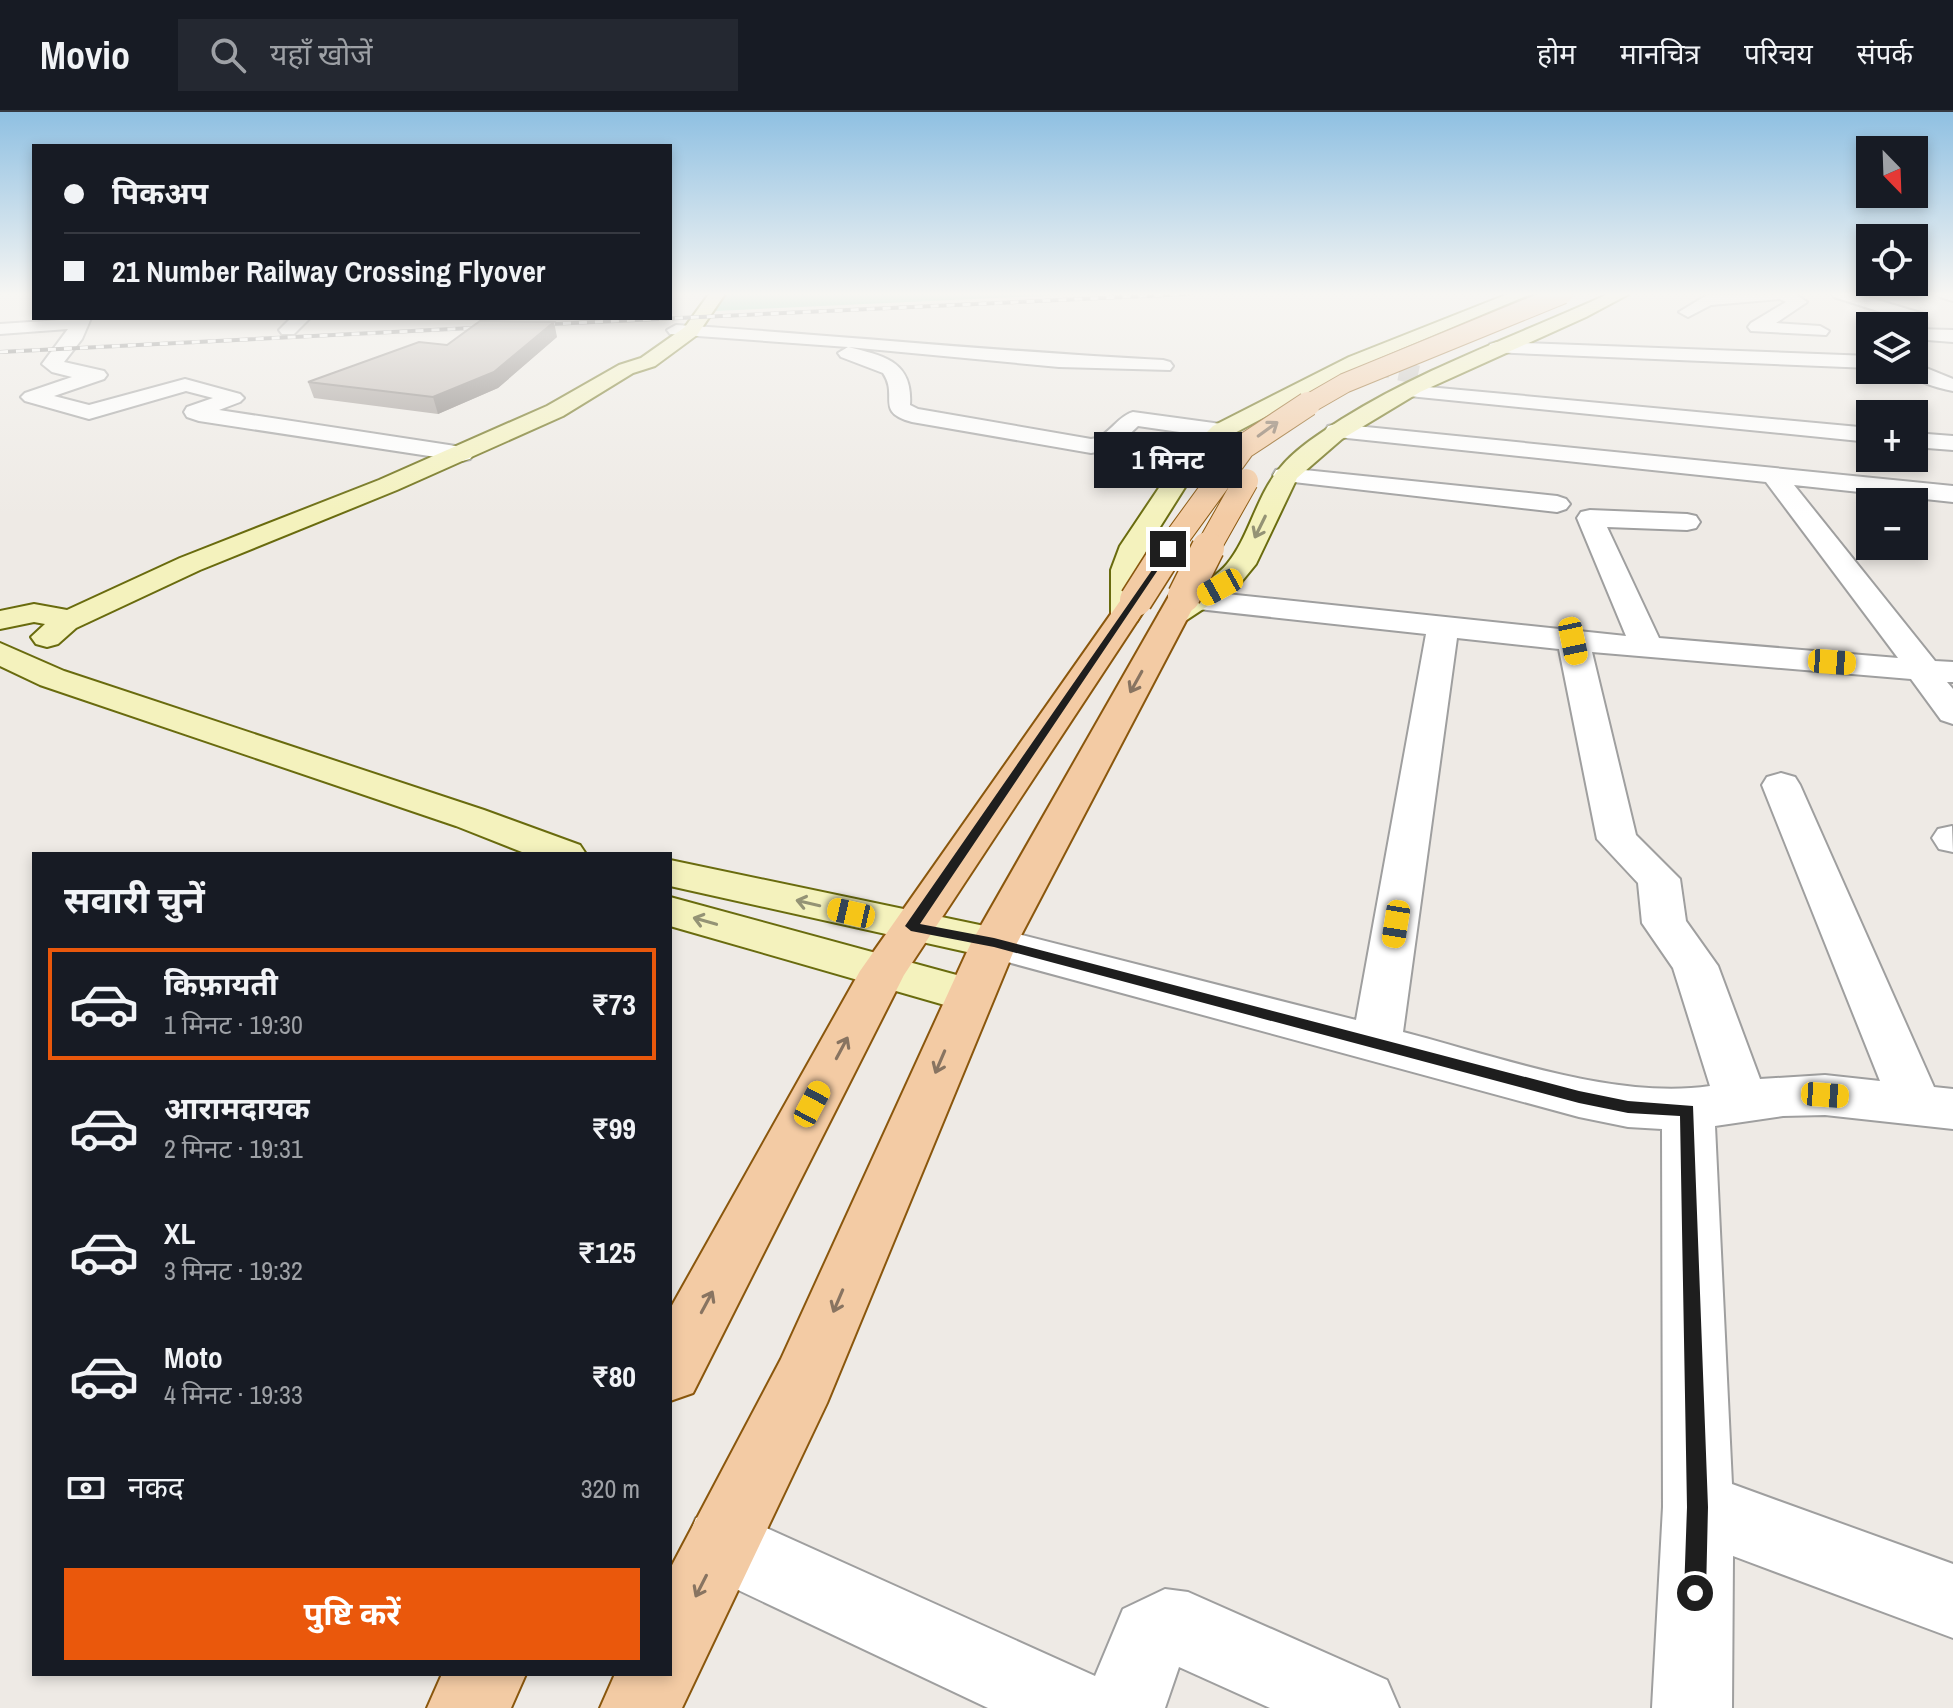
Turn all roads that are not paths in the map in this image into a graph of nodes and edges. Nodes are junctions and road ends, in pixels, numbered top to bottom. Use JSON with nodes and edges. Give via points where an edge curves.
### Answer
{"nodes":[{"id":1,"x":62,"y":368,"type":"edge"},
{"id":2,"x":628,"y":368,"type":"edge"},
{"id":3,"x":889,"y":368,"type":"edge"},
{"id":4,"x":1352,"y":368,"type":"tunnel mouth"},
{"id":5,"x":1381,"y":368,"type":"tunnel mouth"},
{"id":6,"x":1413,"y":368,"type":"tunnel mouth"},
{"id":7,"x":1449,"y":368,"type":"edge"},
{"id":8,"x":1928,"y":377,"type":"edge"},
{"id":9,"x":1419,"y":381,"type":"junction"},
{"id":10,"x":1953,"y":385,"type":"edge"},
{"id":11,"x":1221,"y":431,"type":"junction"},
{"id":12,"x":1336,"y":431,"type":"junction"},
{"id":13,"x":1856,"y":433,"type":"edge"},
{"id":14,"x":1928,"y":441,"type":"edge"},
{"id":15,"x":1953,"y":443,"type":"edge"},
{"id":16,"x":462,"y":454,"type":"junction"},
{"id":17,"x":1269,"y":467,"type":"junction"},
{"id":18,"x":1774,"y":476,"type":"junction"},
{"id":19,"x":1953,"y":494,"type":"edge"},
{"id":20,"x":1557,"y":504,"type":"dead end"},
{"id":21,"x":1687,"y":522,"type":"dead end"},
{"id":22,"x":1163,"y":605,"type":"junction"},
{"id":23,"x":0,"y":620,"type":"edge"},
{"id":24,"x":55,"y":623,"type":"junction"},
{"id":25,"x":1443,"y":627,"type":"junction"},
{"id":26,"x":1573,"y":641,"type":"junction"},
{"id":27,"x":1647,"y":647,"type":"junction"},
{"id":28,"x":0,"y":652,"type":"edge"},
{"id":29,"x":1938,"y":671,"type":"edge"},
{"id":30,"x":120,"y":699,"type":"junction"},
{"id":31,"x":1953,"y":713,"type":"edge"},
{"id":32,"x":1781,"y":785,"type":"dead end"},
{"id":33,"x":560,"y":852,"type":"edge"},
{"id":34,"x":672,"y":873,"type":"edge"},
{"id":35,"x":672,"y":912,"type":"edge"},
{"id":36,"x":911,"y":926,"type":"junction"},
{"id":37,"x":994,"y":943,"type":"junction"},
{"id":38,"x":883,"y":971,"type":"junction"},
{"id":39,"x":969,"y":995,"type":"junction"},
{"id":40,"x":1377,"y":1043,"type":"junction"},
{"id":41,"x":1934,"y":1106,"type":"edge"},
{"id":42,"x":1715,"y":1107,"type":"junction"},
{"id":43,"x":672,"y":1367,"type":"edge"},
{"id":44,"x":1698,"y":1507,"type":"junction"},
{"id":45,"x":722,"y":1544,"type":"junction"},
{"id":46,"x":1953,"y":1601,"type":"edge"},
{"id":47,"x":672,"y":1644,"type":"edge"},
{"id":48,"x":486,"y":1676,"type":"edge"},
{"id":49,"x":656,"y":1676,"type":"edge"},
{"id":50,"x":467,"y":1708,"type":"edge"},
{"id":51,"x":640,"y":1708,"type":"edge"},
{"id":52,"x":1076,"y":1708,"type":"edge"},
{"id":53,"x":1118,"y":1708,"type":"edge"},
{"id":54,"x":1359,"y":1708,"type":"edge"},
{"id":55,"x":1692,"y":1708,"type":"edge"}],
"edges":[{"from":1,"to":16,"type":"street","via":[[106,377],[32,397],[89,412],[197,386],[233,398],[195,412],[199,414]]},
{"from":2,"to":16,"type":"street","via":[[555,411]]},
{"from":3,"to":11,"type":"street","via":[[900,377],[899,408],[912,415],[1091,446],[1106,444],[1133,419]]},
{"from":4,"to":11,"type":"street"},
{"from":22,"to":5,"type":"main road","one_way":true,"bridge":true,"via":[[1184,524],[1243,447],[1283,418]]},
{"from":6,"to":17,"type":"main road","via":[[1306,424]]},
{"from":7,"to":9,"type":"street"},
{"from":8,"to":10,"type":"street"},
{"from":9,"to":12,"type":"street"},
{"from":9,"to":13,"type":"street"},
{"from":11,"to":22,"type":"street","via":[[1184,469],[1134,546],[1125,570]]},
{"from":12,"to":17,"type":"street"},
{"from":12,"to":18,"type":"street"},
{"from":14,"to":15,"type":"street"},
{"from":16,"to":24,"type":"street"},
{"from":17,"to":20,"type":"street"},
{"from":17,"to":22,"type":"main road","bridge":true,"via":[[1229,507]]},
{"from":17,"to":22,"type":"street","one_way":true,"via":[[1242,564],[1220,587]]},
{"from":18,"to":19,"type":"street"},
{"from":18,"to":29,"type":"street"},
{"from":21,"to":27,"type":"street","via":[[1590,518]]},
{"from":22,"to":25,"type":"street"},
{"from":22,"to":36,"type":"main road"},
{"from":22,"to":37,"type":"main road","one_way":true},
{"from":23,"to":24,"type":"street"},
{"from":24,"to":28,"type":"street","via":[[27,645]]},
{"from":24,"to":30,"type":"street"},
{"from":25,"to":26,"type":"street"},
{"from":25,"to":40,"type":"street"},
{"from":26,"to":27,"type":"street"},
{"from":26,"to":42,"type":"street","via":[[1617,839],[1659,879],[1664,923],[1695,966]]},
{"from":27,"to":29,"type":"street"},
{"from":28,"to":30,"type":"street","via":[[52,678]]},
{"from":29,"to":31,"type":"street","via":[[1921,669]]},
{"from":30,"to":33,"type":"street"},
{"from":32,"to":41,"type":"street"},
{"from":36,"to":34,"type":"street","one_way":true},
{"from":38,"to":35,"type":"street","one_way":true},
{"from":36,"to":37,"type":"street"},
{"from":36,"to":38,"type":"main road"},
{"from":37,"to":39,"type":"main road"},
{"from":37,"to":40,"type":"street"},
{"from":38,"to":39,"type":"street"},
{"from":43,"to":38,"type":"main road","one_way":true},
{"from":39,"to":45,"type":"main road","one_way":true,"via":[[804,1381]]},
{"from":40,"to":42,"type":"street","via":[[1628,1107]]},
{"from":41,"to":42,"type":"street","via":[[1825,1095]]},
{"from":42,"to":44,"type":"street"},
{"from":44,"to":46,"type":"street"},
{"from":44,"to":55,"type":"street"},
{"from":45,"to":47,"type":"main road","one_way":true},
{"from":45,"to":52,"type":"street"},
{"from":48,"to":50,"type":"main road"},
{"from":49,"to":51,"type":"main road"},
{"from":53,"to":54,"type":"street","via":[[1129,1700],[1150,1636],[1165,1627],[1188,1630]]}]}
